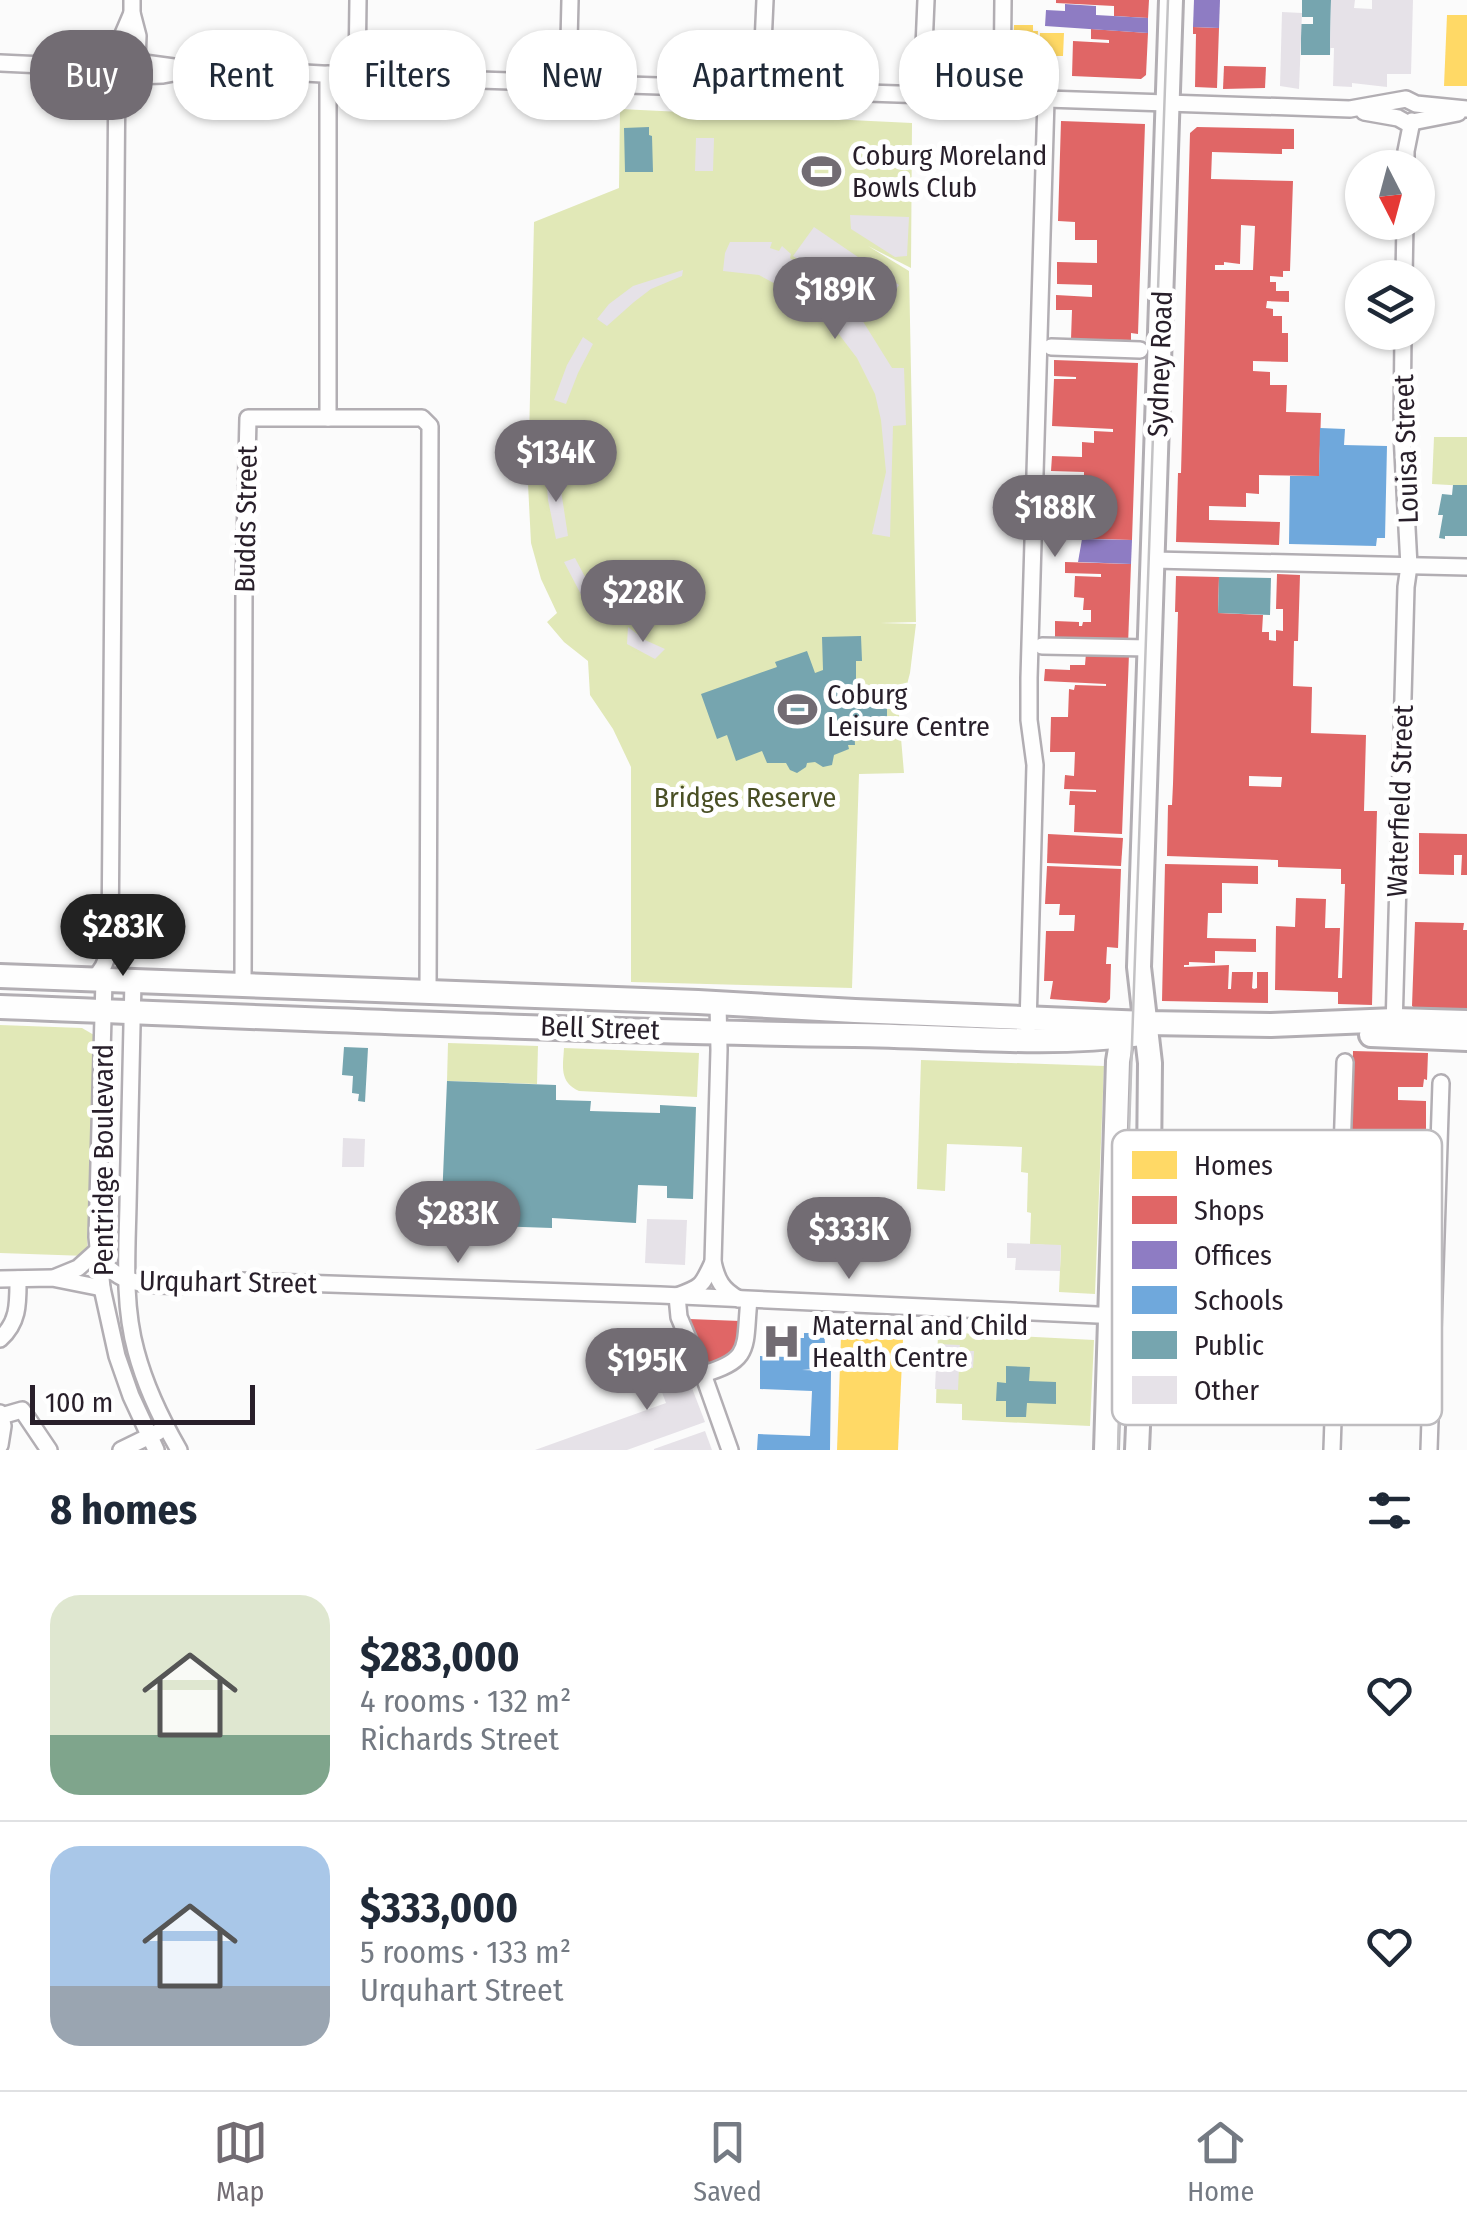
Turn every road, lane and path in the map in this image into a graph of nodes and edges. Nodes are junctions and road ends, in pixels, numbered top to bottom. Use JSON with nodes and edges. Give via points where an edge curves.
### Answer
{"nodes":[{"id":1,"x":358,"y":0,"type":"edge"},
{"id":2,"x":570,"y":0,"type":"edge"},
{"id":3,"x":765,"y":0,"type":"edge"},
{"id":4,"x":926,"y":0,"type":"edge"},
{"id":5,"x":1003,"y":0,"type":"edge"},
{"id":6,"x":1172,"y":0,"type":"edge"},
{"id":7,"x":358,"y":30,"type":"edge"},
{"id":8,"x":569,"y":30,"type":"edge"},
{"id":9,"x":763,"y":30,"type":"edge"},
{"id":10,"x":925,"y":30,"type":"edge"},
{"id":11,"x":1003,"y":30,"type":"edge"},
{"id":12,"x":0,"y":63,"type":"edge"},
{"id":13,"x":30,"y":64,"type":"edge"},
{"id":14,"x":309,"y":73,"type":"edge"},
{"id":15,"x":328,"y":74,"type":"joint"},
{"id":16,"x":1059,"y":99,"type":"edge"},
{"id":17,"x":1168,"y":102,"type":"junction"},
{"id":18,"x":1467,"y":110,"type":"edge"},
{"id":19,"x":1406,"y":114,"type":"junction"},
{"id":20,"x":122,"y":120,"type":"edge"},
{"id":21,"x":1045,"y":120,"type":"edge"},
{"id":22,"x":1406,"y":150,"type":"edge"},
{"id":23,"x":1052,"y":347,"type":"dead end"},
{"id":24,"x":1140,"y":350,"type":"dead end"},
{"id":25,"x":1404,"y":350,"type":"edge"},
{"id":26,"x":328,"y":418,"type":"junction"},
{"id":27,"x":1153,"y":560,"type":"junction"},
{"id":28,"x":1410,"y":566,"type":"junction"},
{"id":29,"x":1467,"y":567,"type":"edge"},
{"id":30,"x":1042,"y":646,"type":"dead end"},
{"id":31,"x":1149,"y":648,"type":"junction"},
{"id":32,"x":110,"y":946,"type":"junction"},
{"id":33,"x":0,"y":976,"type":"edge"},
{"id":34,"x":113,"y":980,"type":"junction"},
{"id":35,"x":243,"y":984,"type":"junction"},
{"id":36,"x":428,"y":992,"type":"junction"},
{"id":37,"x":718,"y":1003,"type":"junction"},
{"id":38,"x":0,"y":1007,"type":"edge"},
{"id":39,"x":104,"y":1011,"type":"junction"},
{"id":40,"x":854,"y":1011,"type":"junction"},
{"id":41,"x":133,"y":1012,"type":"junction"},
{"id":42,"x":1467,"y":1022,"type":"edge"},
{"id":43,"x":1135,"y":1028,"type":"junction"},
{"id":44,"x":1394,"y":1028,"type":"junction"},
{"id":45,"x":1028,"y":1029,"type":"junction"},
{"id":46,"x":718,"y":1032,"type":"junction"},
{"id":47,"x":855,"y":1035,"type":"junction"},
{"id":48,"x":1467,"y":1039,"type":"edge"},
{"id":49,"x":1346,"y":1062,"type":"dead end"},
{"id":50,"x":1441,"y":1083,"type":"dead end"},
{"id":51,"x":1116,"y":1130,"type":"edge"},
{"id":52,"x":1149,"y":1130,"type":"edge"},
{"id":53,"x":1344,"y":1130,"type":"edge"},
{"id":54,"x":1439,"y":1130,"type":"edge"},
{"id":55,"x":1112,"y":1252,"type":"edge"},
{"id":56,"x":99,"y":1255,"type":"junction"},
{"id":57,"x":713,"y":1262,"type":"junction"},
{"id":58,"x":52,"y":1278,"type":"junction"},
{"id":59,"x":0,"y":1279,"type":"edge"},
{"id":60,"x":18,"y":1279,"type":"junction"},
{"id":61,"x":128,"y":1280,"type":"junction"},
{"id":62,"x":102,"y":1288,"type":"junction"},
{"id":63,"x":677,"y":1296,"type":"junction"},
{"id":64,"x":744,"y":1299,"type":"junction"},
{"id":65,"x":1110,"y":1316,"type":"junction"},
{"id":66,"x":0,"y":1339,"type":"edge"},
{"id":67,"x":702,"y":1374,"type":"junction"},
{"id":68,"x":0,"y":1415,"type":"edge"},
{"id":69,"x":1138,"y":1425,"type":"edge"},
{"id":70,"x":1333,"y":1425,"type":"edge"},
{"id":71,"x":1430,"y":1425,"type":"edge"},
{"id":72,"x":166,"y":1429,"type":"junction"},
{"id":73,"x":152,"y":1443,"type":"edge"},
{"id":74,"x":0,"y":1444,"type":"edge"},
{"id":75,"x":49,"y":1450,"type":"edge"},
{"id":76,"x":121,"y":1450,"type":"edge"},
{"id":77,"x":178,"y":1450,"type":"edge"},
{"id":78,"x":730,"y":1450,"type":"edge"},
{"id":79,"x":1106,"y":1450,"type":"edge"},
{"id":80,"x":1137,"y":1450,"type":"edge"},
{"id":81,"x":1332,"y":1450,"type":"edge"},
{"id":82,"x":1429,"y":1450,"type":"edge"}],
"edges":[{"from":1,"to":7,"type":"street"},
{"from":2,"to":8,"type":"street"},
{"from":3,"to":9,"type":"street"},
{"from":4,"to":10,"type":"street"},
{"from":5,"to":11,"type":"street"},
{"from":6,"to":17,"type":"highway","name":"Sydney Road"},
{"from":12,"to":13,"type":"street"},
{"from":14,"to":15,"type":"street"},
{"from":15,"to":26,"type":"street"},
{"from":16,"to":17,"type":"street"},
{"from":17,"to":19,"type":"street"},
{"from":17,"to":27,"type":"highway","name":"Sydney Road"},
{"from":18,"to":19,"type":"street"},
{"from":19,"to":22,"type":"street"},
{"from":20,"to":32,"type":"street"},
{"from":21,"to":45,"type":"street","via":[[1029,678],[1036,765]]},
{"from":23,"to":24,"type":"street"},
{"from":25,"to":28,"type":"street","name":"Louisa Street"},
{"from":26,"to":35,"type":"street","name":"Budds Street","via":[[248,418]]},
{"from":26,"to":36,"type":"street","via":[[422,418],[430,426]]},
{"from":27,"to":28,"type":"street"},
{"from":27,"to":31,"type":"highway","name":"Sydney Road"},
{"from":28,"to":29,"type":"street"},
{"from":28,"to":44,"type":"street","name":"Waterfield Street"},
{"from":30,"to":31,"type":"street"},
{"from":31,"to":43,"type":"highway","name":"Sydney Road"},
{"from":32,"to":34,"type":"street"},
{"from":32,"to":34,"type":"street","via":[[100,974]]},
{"from":33,"to":34,"type":"highway","name":"Bell Street"},
{"from":34,"to":35,"type":"highway","name":"Bell Street"},
{"from":34,"to":39,"type":"street","name":"Pentridge Boulevard"},
{"from":34,"to":41,"type":"street","name":"Pentridge Boulevard"},
{"from":35,"to":36,"type":"highway","name":"Bell Street"},
{"from":36,"to":37,"type":"highway","name":"Bell Street"},
{"from":37,"to":40,"type":"highway","name":"Bell Street"},
{"from":37,"to":46,"type":"street"},
{"from":38,"to":39,"type":"highway","name":"Bell Street"},
{"from":39,"to":41,"type":"highway","name":"Bell Street"},
{"from":39,"to":56,"type":"street","name":"Pentridge Boulevard"},
{"from":40,"to":45,"type":"highway","name":"Bell Street"},
{"from":40,"to":47,"type":"highway"},
{"from":41,"to":46,"type":"highway","name":"Bell Street"},
{"from":41,"to":61,"type":"street","name":"Pentridge Boulevard"},
{"from":42,"to":44,"type":"highway","name":"Bell Street"},
{"from":43,"to":44,"type":"highway","name":"Bell Street","via":[[1280,1025],[1347,1034]]},
{"from":43,"to":45,"type":"highway","name":"Bell Street"},
{"from":43,"to":51,"type":"highway","name":"Sydney Road","via":[[1118,1061]]},
{"from":43,"to":52,"type":"highway","name":"Sydney Road","via":[[1150,1062]]},
{"from":44,"to":48,"type":"highway","name":"Bell Street"},
{"from":45,"to":47,"type":"highway","name":"Bell Street"},
{"from":46,"to":47,"type":"highway","name":"Bell Street"},
{"from":46,"to":57,"type":"street"},
{"from":49,"to":53,"type":"street"},
{"from":50,"to":54,"type":"street"},
{"from":55,"to":65,"type":"highway","name":"Sydney Road"},
{"from":56,"to":58,"type":"street","name":"Urquhart Street"},
{"from":56,"to":61,"type":"street","name":"Urquhart Street"},
{"from":56,"to":62,"type":"street","name":"Pentridge Boulevard"},
{"from":57,"to":63,"type":"street","via":[[704,1283]]},
{"from":57,"to":64,"type":"street","via":[[726,1292]]},
{"from":58,"to":60,"type":"street","name":"Urquhart Street"},
{"from":58,"to":62,"type":"street","name":"Urquhart Street"},
{"from":59,"to":60,"type":"street","name":"Urquhart Street"},
{"from":60,"to":66,"type":"street","via":[[17,1312]]},
{"from":61,"to":63,"type":"street","name":"Urquhart Street"},
{"from":61,"to":72,"type":"street","name":"Pentridge Boulevard","via":[[136,1350]]},
{"from":62,"to":73,"type":"street","name":"Pentridge Boulevard","via":[[116,1356]]},
{"from":63,"to":64,"type":"street","name":"Urquhart Street"},
{"from":63,"to":67,"type":"street"},
{"from":64,"to":65,"type":"street","name":"Urquhart Street"},
{"from":64,"to":67,"type":"street","via":[[744,1350],[736,1362]]},
{"from":65,"to":79,"type":"highway","name":"Sydney Road"},
{"from":67,"to":78,"type":"street"},
{"from":68,"to":74,"type":"street"},
{"from":68,"to":75,"type":"street","via":[[22,1410]]},
{"from":69,"to":80,"type":"highway","name":"Sydney Road"},
{"from":70,"to":81,"type":"street"},
{"from":71,"to":82,"type":"street"},
{"from":72,"to":73,"type":"street"},
{"from":72,"to":77,"type":"street","name":"Pentridge Boulevard"},
{"from":73,"to":76,"type":"street"}]}
